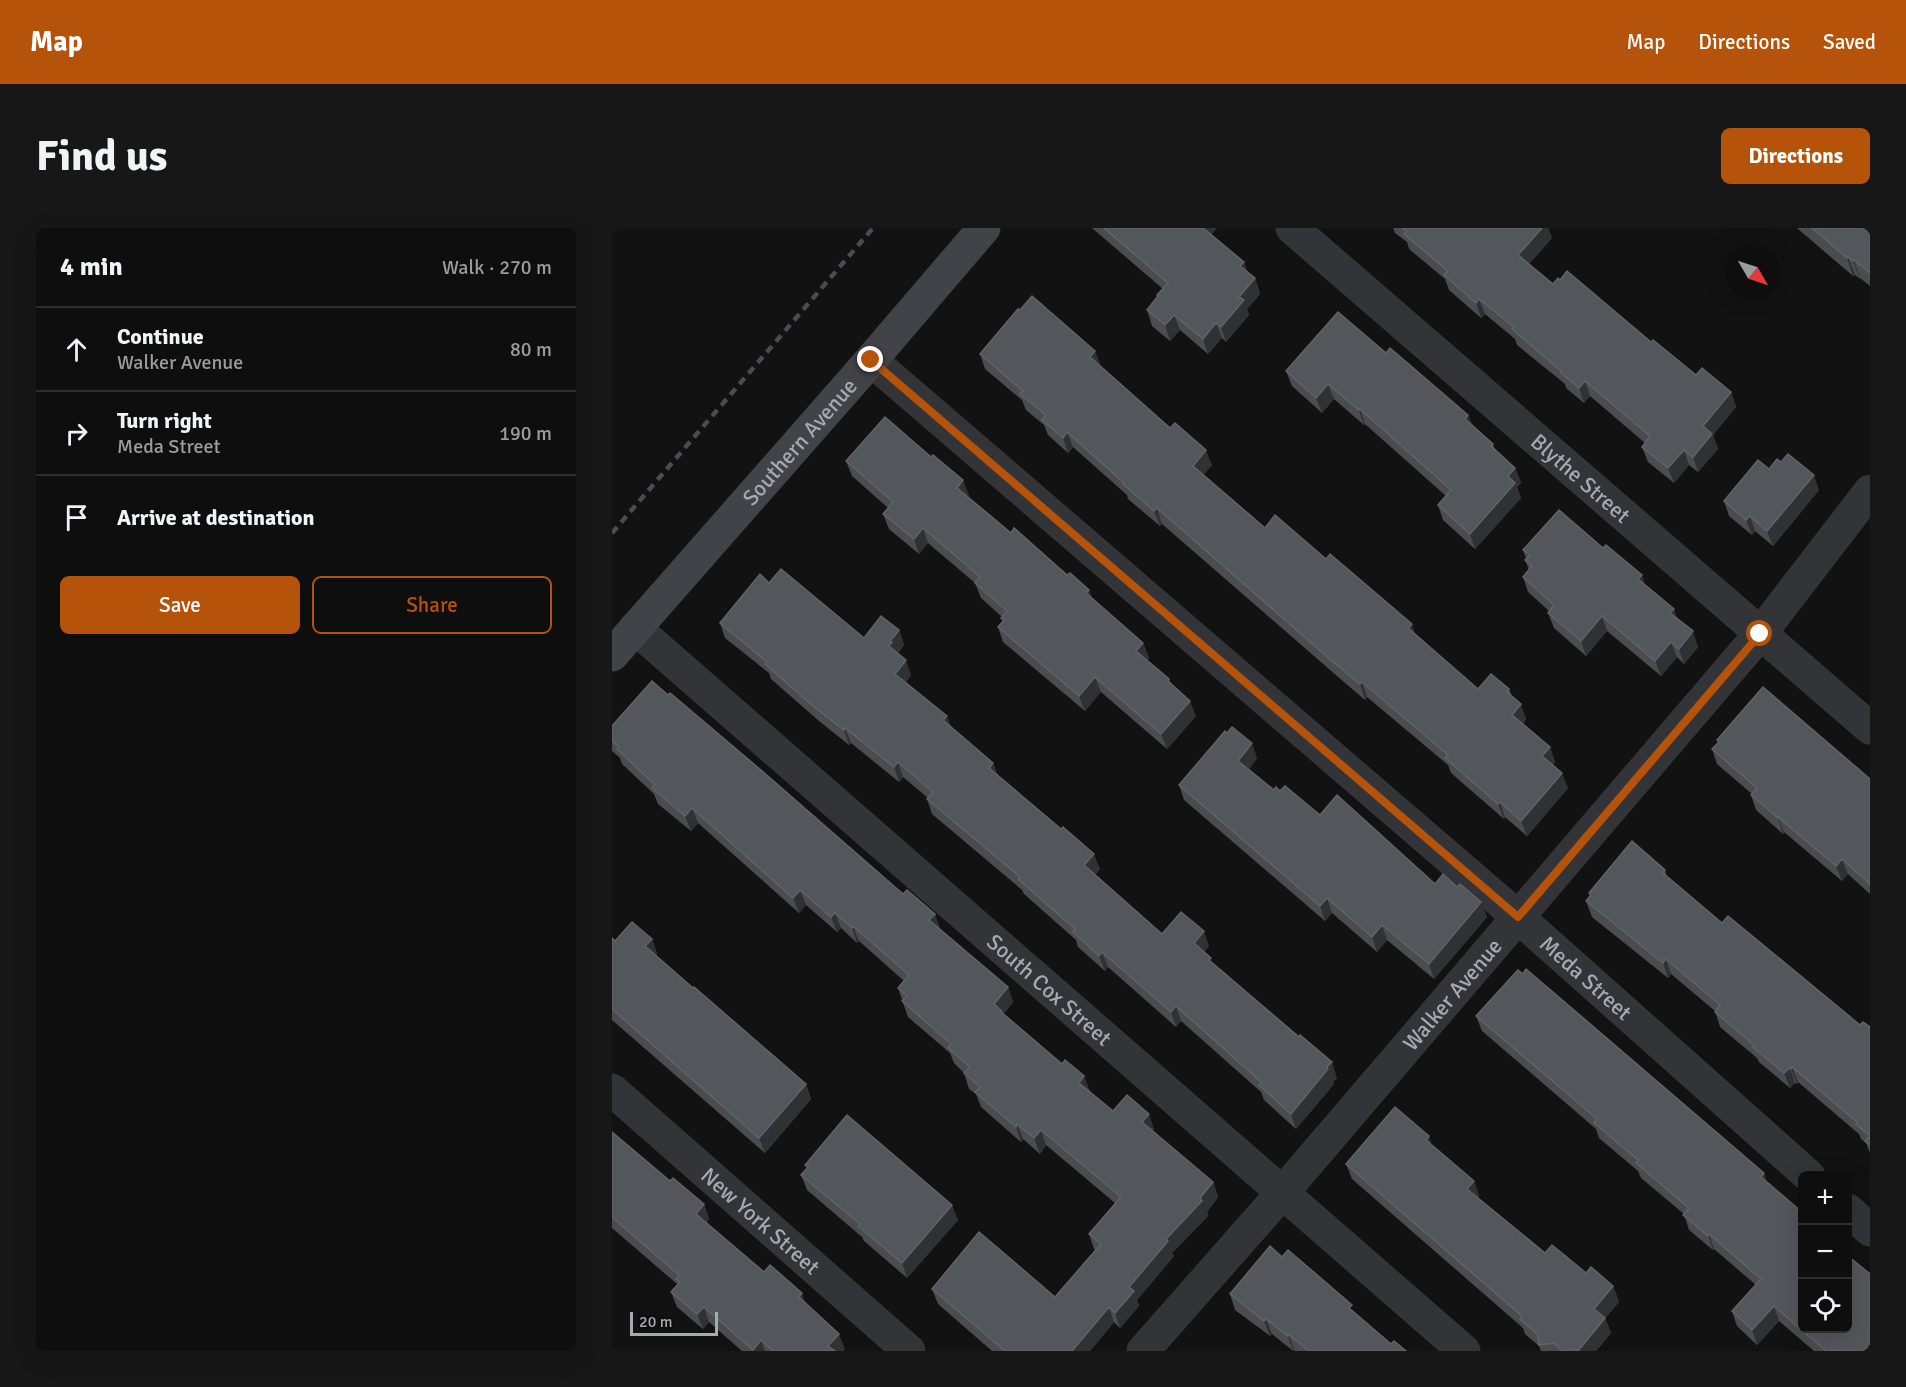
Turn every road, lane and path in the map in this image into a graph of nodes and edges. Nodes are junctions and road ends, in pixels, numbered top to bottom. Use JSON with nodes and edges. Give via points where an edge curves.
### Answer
{"nodes":[{"id":1,"x":984,"y":228,"type":"edge"},
{"id":2,"x":1292,"y":228,"type":"edge"},
{"id":3,"x":871,"y":360,"type":"junction"},
{"id":4,"x":1870,"y":491,"type":"edge"},
{"id":5,"x":635,"y":628,"type":"junction"},
{"id":6,"x":1760,"y":634,"type":"junction"},
{"id":7,"x":612,"y":655,"type":"edge"},
{"id":8,"x":1870,"y":728,"type":"edge"},
{"id":9,"x":1518,"y":917,"type":"junction"},
{"id":10,"x":612,"y":1090,"type":"edge"},
{"id":11,"x":1803,"y":1171,"type":"edge"},
{"id":12,"x":1283,"y":1192,"type":"junction"},
{"id":13,"x":1852,"y":1214,"type":"edge"},
{"id":14,"x":1870,"y":1230,"type":"edge"},
{"id":15,"x":909,"y":1351,"type":"edge"},
{"id":16,"x":1143,"y":1351,"type":"edge"},
{"id":17,"x":1464,"y":1351,"type":"edge"}],
"edges":[{"from":1,"to":3,"type":"main road","name":"Southern Avenue"},
{"from":2,"to":6,"type":"street","name":"Blythe Street"},
{"from":3,"to":5,"type":"main road","name":"Southern Avenue"},
{"from":3,"to":9,"type":"street","name":"Meda Street"},
{"from":4,"to":6,"type":"street","name":"Walker Avenue"},
{"from":5,"to":7,"type":"main road","name":"Southern Avenue"},
{"from":5,"to":12,"type":"street","name":"South Cox Street"},
{"from":6,"to":8,"type":"street","name":"Blythe Street"},
{"from":6,"to":9,"type":"street","name":"Walker Avenue"},
{"from":9,"to":11,"type":"street","name":"Meda Street"},
{"from":9,"to":12,"type":"street","name":"Walker Avenue"},
{"from":10,"to":15,"type":"street","name":"New York Street"},
{"from":12,"to":16,"type":"street","name":"Walker Avenue"},
{"from":12,"to":17,"type":"street","name":"South Cox Street"},
{"from":13,"to":14,"type":"street"}]}
